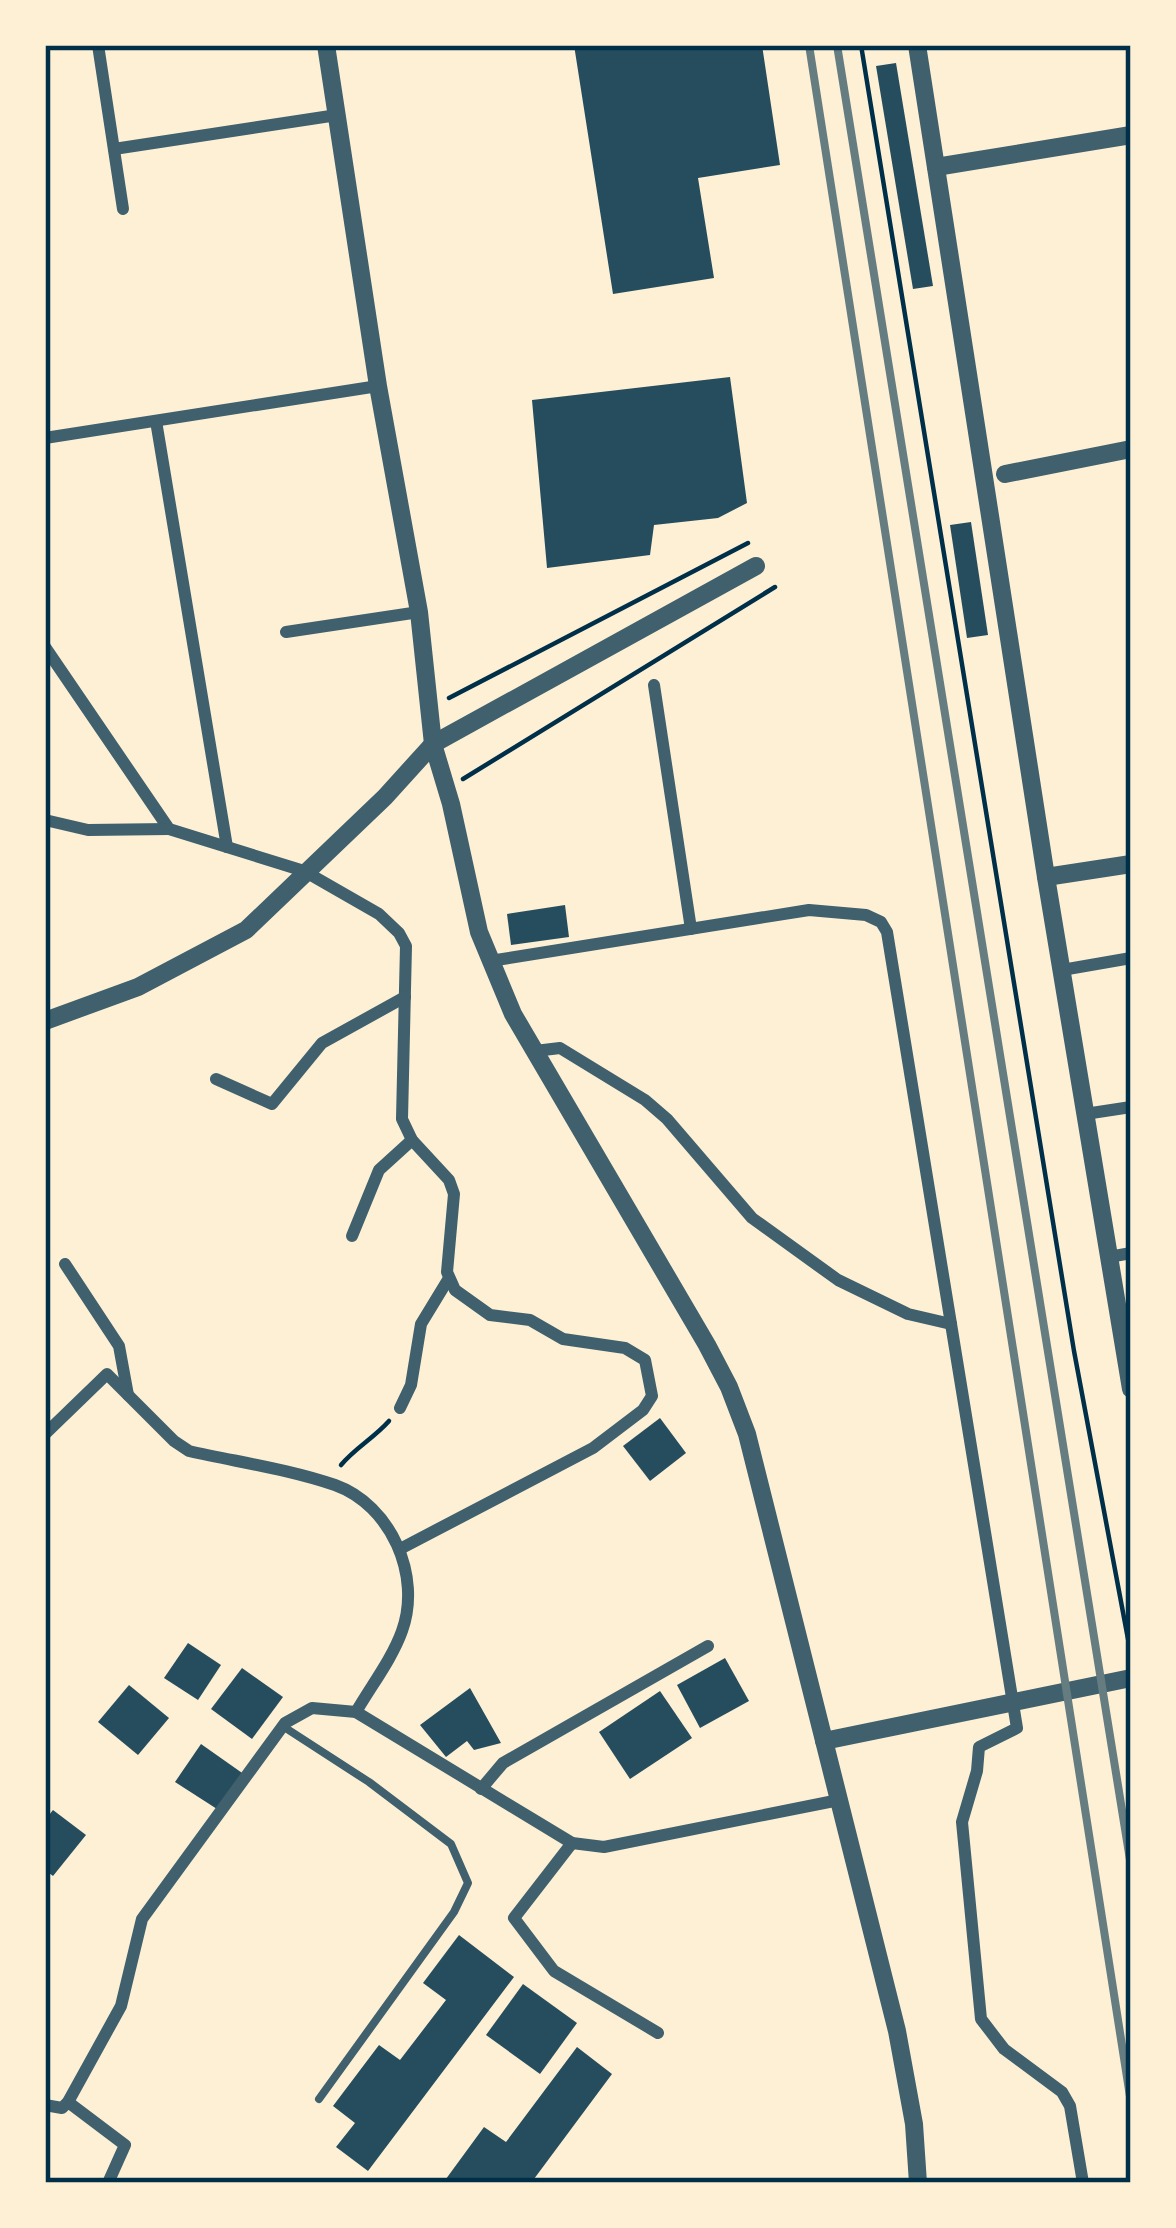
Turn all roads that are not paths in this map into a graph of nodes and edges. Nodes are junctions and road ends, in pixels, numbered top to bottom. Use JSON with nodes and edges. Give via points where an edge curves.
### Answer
{"nodes":[{"id":1,"x":98,"y":45,"type":"edge"},
{"id":2,"x":326,"y":45,"type":"edge"},
{"id":3,"x":917,"y":45,"type":"edge"},
{"id":4,"x":337,"y":115,"type":"junction"},
{"id":5,"x":1131,"y":136,"type":"edge"},
{"id":6,"x":114,"y":149,"type":"junction"},
{"id":7,"x":936,"y":167,"type":"junction"},
{"id":8,"x":123,"y":208,"type":"dead end"},
{"id":9,"x":378,"y":386,"type":"junction"},
{"id":10,"x":156,"y":421,"type":"junction"},
{"id":11,"x":45,"y":439,"type":"edge"},
{"id":12,"x":1131,"y":448,"type":"edge"},
{"id":13,"x":1005,"y":474,"type":"dead end"},
{"id":14,"x":756,"y":566,"type":"dead end"},
{"id":15,"x":419,"y":612,"type":"junction"},
{"id":16,"x":286,"y":632,"type":"dead end"},
{"id":17,"x":45,"y":647,"type":"edge"},
{"id":18,"x":654,"y":685,"type":"dead end"},
{"id":19,"x":434,"y":745,"type":"junction"},
{"id":20,"x":45,"y":820,"type":"edge"},
{"id":21,"x":169,"y":829,"type":"junction"},
{"id":22,"x":227,"y":847,"type":"junction"},
{"id":23,"x":1131,"y":864,"type":"edge"},
{"id":24,"x":304,"y":871,"type":"junction"},
{"id":25,"x":1046,"y":878,"type":"junction"},
{"id":26,"x":692,"y":929,"type":"junction"},
{"id":27,"x":1131,"y":958,"type":"edge"},
{"id":28,"x":490,"y":961,"type":"junction"},
{"id":29,"x":1062,"y":970,"type":"junction"},
{"id":30,"x":405,"y":998,"type":"junction"},
{"id":31,"x":45,"y":1021,"type":"edge"},
{"id":32,"x":535,"y":1051,"type":"junction"},
{"id":33,"x":216,"y":1079,"type":"dead end"},
{"id":34,"x":1131,"y":1106,"type":"edge"},
{"id":35,"x":1085,"y":1114,"type":"junction"},
{"id":36,"x":412,"y":1140,"type":"junction"},
{"id":37,"x":352,"y":1236,"type":"dead end"},
{"id":38,"x":1131,"y":1253,"type":"edge"},
{"id":39,"x":1109,"y":1257,"type":"junction"},
{"id":40,"x":65,"y":1264,"type":"dead end"},
{"id":41,"x":449,"y":1278,"type":"junction"},
{"id":42,"x":951,"y":1324,"type":"junction"},
{"id":43,"x":1131,"y":1389,"type":"edge"},
{"id":44,"x":128,"y":1395,"type":"junction"},
{"id":45,"x":400,"y":1408,"type":"road end"},
{"id":46,"x":45,"y":1434,"type":"edge"},
{"id":47,"x":400,"y":1549,"type":"junction"},
{"id":48,"x":708,"y":1646,"type":"dead end"},
{"id":49,"x":1131,"y":1678,"type":"edge"},
{"id":50,"x":356,"y":1712,"type":"junction"},
{"id":51,"x":283,"y":1726,"type":"junction"},
{"id":52,"x":824,"y":1741,"type":"junction"},
{"id":53,"x":481,"y":1790,"type":"junction"},
{"id":54,"x":839,"y":1800,"type":"junction"},
{"id":55,"x":572,"y":1843,"type":"junction"},
{"id":56,"x":658,"y":2033,"type":"dead end"},
{"id":57,"x":319,"y":2099,"type":"dead end"},
{"id":58,"x":68,"y":2102,"type":"junction"},
{"id":59,"x":45,"y":2105,"type":"edge"},
{"id":60,"x":108,"y":2183,"type":"edge"},
{"id":61,"x":918,"y":2183,"type":"edge"},
{"id":62,"x":1083,"y":2183,"type":"edge"}],
"edges":[{"from":1,"to":6,"type":"street"},
{"from":2,"to":4,"type":"street"},
{"from":3,"to":7,"type":"street"},
{"from":4,"to":6,"type":"street"},
{"from":4,"to":9,"type":"street"},
{"from":5,"to":7,"type":"street"},
{"from":6,"to":8,"type":"street"},
{"from":7,"to":25,"type":"street"},
{"from":9,"to":10,"type":"street"},
{"from":9,"to":15,"type":"street"},
{"from":10,"to":11,"type":"street"},
{"from":10,"to":22,"type":"street"},
{"from":12,"to":13,"type":"street"},
{"from":14,"to":19,"type":"street"},
{"from":15,"to":16,"type":"street"},
{"from":15,"to":19,"type":"street"},
{"from":17,"to":21,"type":"street"},
{"from":18,"to":26,"type":"street"},
{"from":19,"to":24,"type":"street"},
{"from":19,"to":28,"type":"street"},
{"from":20,"to":21,"type":"street","via":[[88,830]]},
{"from":21,"to":22,"type":"street"},
{"from":22,"to":24,"type":"street"},
{"from":23,"to":25,"type":"street"},
{"from":24,"to":30,"type":"street","via":[[400,933]]},
{"from":24,"to":31,"type":"street","via":[[246,930],[200,957]]},
{"from":25,"to":29,"type":"street"},
{"from":26,"to":28,"type":"street"},
{"from":26,"to":42,"type":"street","via":[[809,910],[881,922]]},
{"from":27,"to":29,"type":"street"},
{"from":28,"to":32,"type":"street"},
{"from":29,"to":35,"type":"street"},
{"from":30,"to":33,"type":"street","via":[[322,1043],[272,1104]]},
{"from":30,"to":36,"type":"street","via":[[402,1119]]},
{"from":32,"to":42,"type":"street","via":[[560,1048],[645,1100],[752,1218],[838,1280],[908,1314]]},
{"from":32,"to":52,"type":"street","via":[[729,1387]]},
{"from":34,"to":35,"type":"street"},
{"from":35,"to":39,"type":"street"},
{"from":36,"to":37,"type":"street","via":[[379,1170]]},
{"from":36,"to":41,"type":"street","via":[[454,1193]]},
{"from":38,"to":39,"type":"street"},
{"from":39,"to":43,"type":"street"},
{"from":40,"to":44,"type":"street","via":[[119,1346]]},
{"from":41,"to":45,"type":"street","via":[[421,1324]]},
{"from":41,"to":47,"type":"street","via":[[490,1315],[637,1352],[652,1396],[592,1448]]},
{"from":42,"to":62,"type":"street","via":[[1017,1728],[979,1747],[962,1822],[981,2019],[1004,2049],[1062,2092]]},
{"from":44,"to":46,"type":"street","via":[[107,1374]]},
{"from":44,"to":47,"type":"street","via":[[189,1451],[326,1484],[360,1500]]},
{"from":47,"to":50,"type":"street","via":[[408,1606],[402,1634]]},
{"from":48,"to":53,"type":"street","via":[[503,1763]]},
{"from":49,"to":52,"type":"street"},
{"from":50,"to":51,"type":"street","via":[[312,1708]]},
{"from":50,"to":53,"type":"street"},
{"from":51,"to":57,"type":"lane","via":[[451,1844],[468,1883]]},
{"from":51,"to":58,"type":"street","via":[[142,1919],[121,2006]]},
{"from":52,"to":54,"type":"street"},
{"from":53,"to":55,"type":"street"},
{"from":54,"to":55,"type":"street","via":[[604,1847]]},
{"from":54,"to":61,"type":"street","via":[[897,2031]]},
{"from":55,"to":56,"type":"street","via":[[514,1918],[554,1971]]},
{"from":58,"to":59,"type":"street"},
{"from":58,"to":60,"type":"street","via":[[125,2145]]}]}
